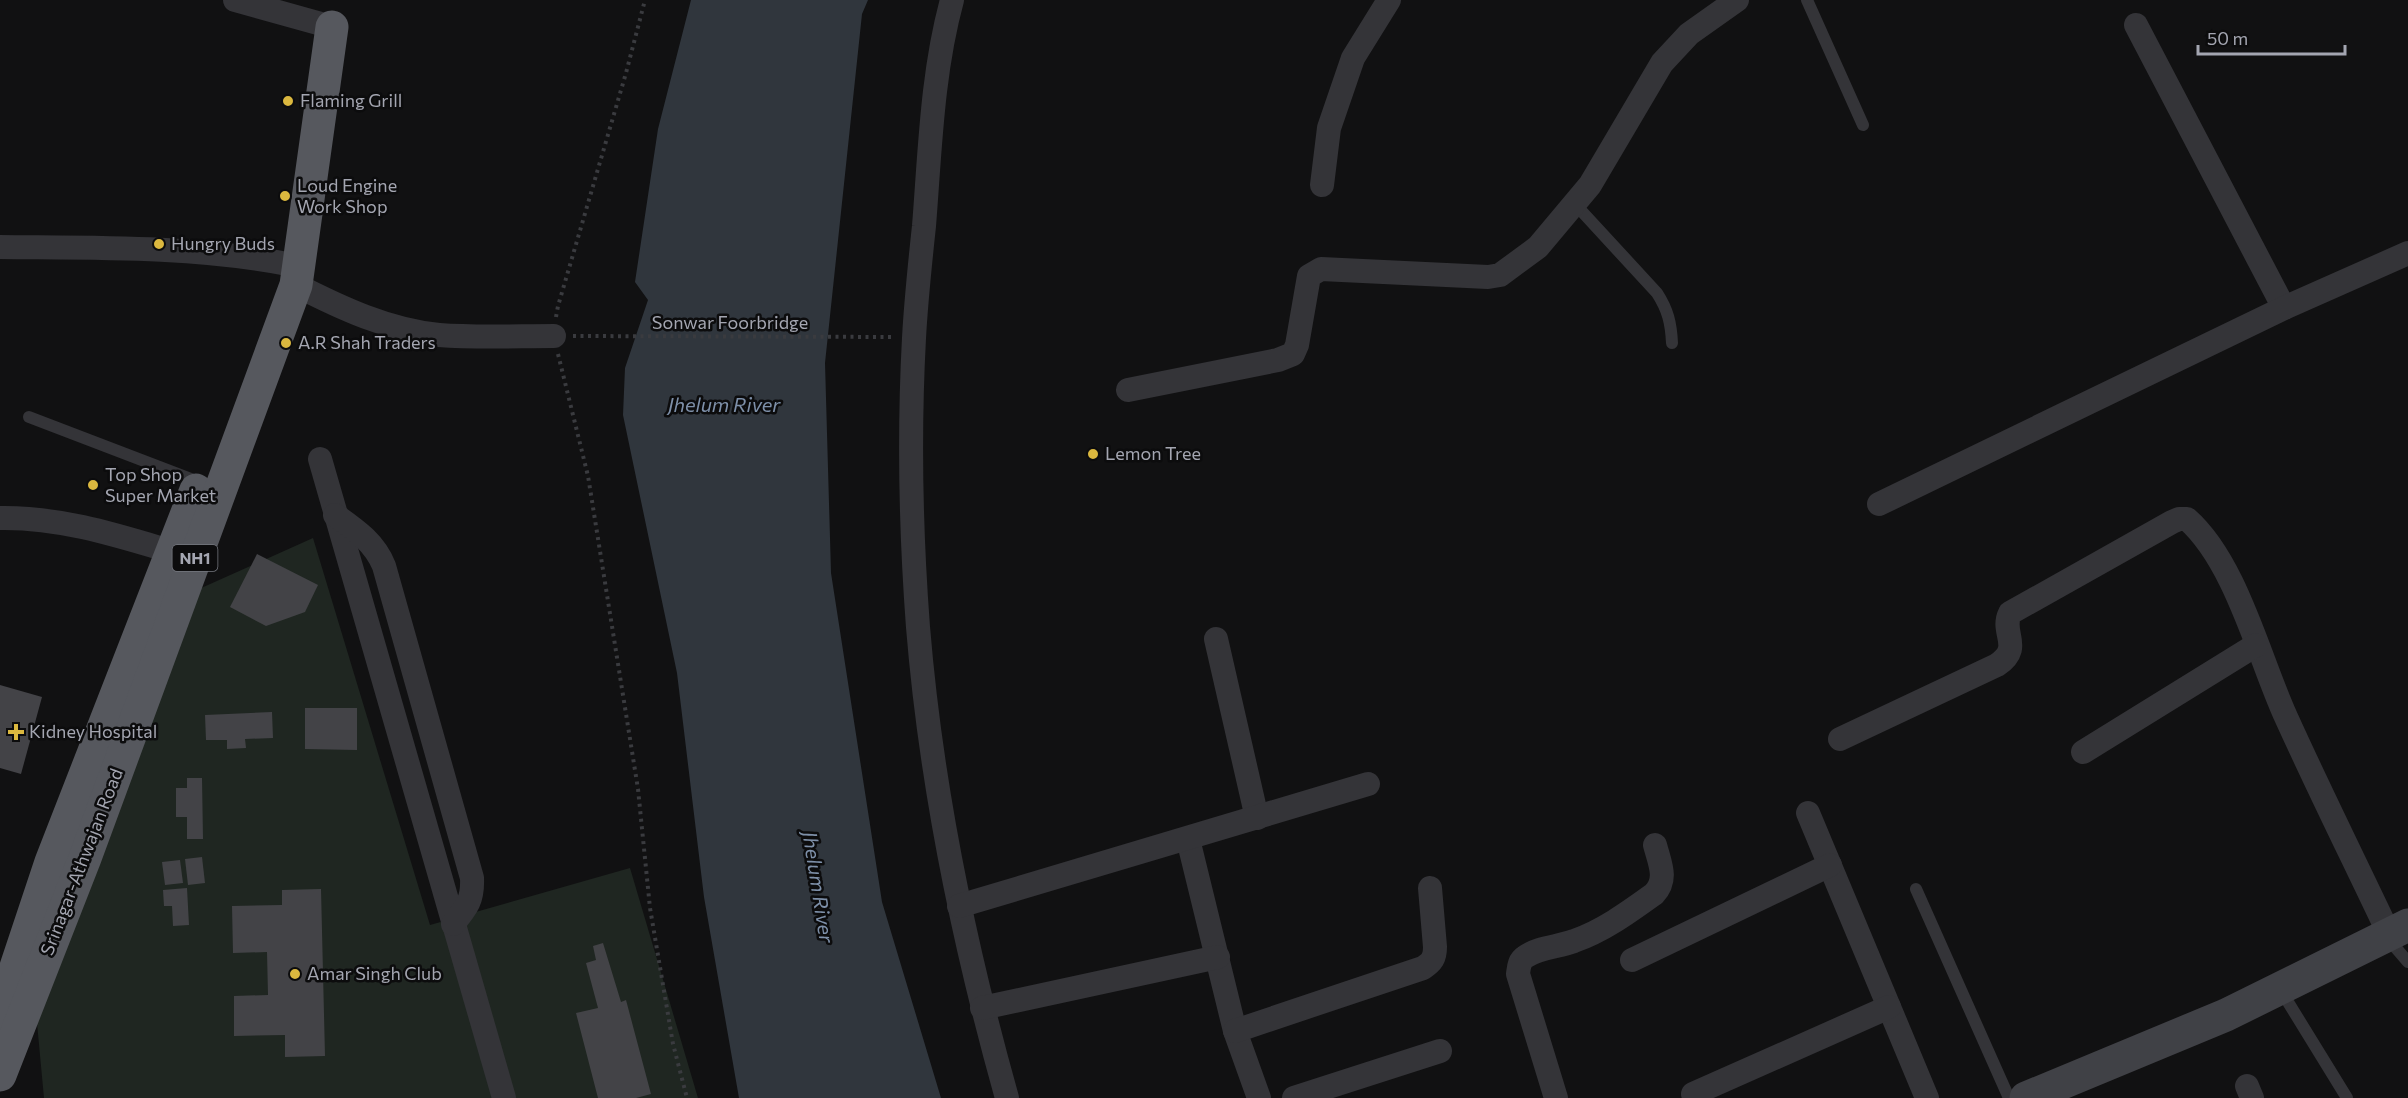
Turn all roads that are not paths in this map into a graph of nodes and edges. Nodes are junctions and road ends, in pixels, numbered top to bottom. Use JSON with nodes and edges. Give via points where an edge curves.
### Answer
{"nodes":[{"id":1,"x":235,"y":0,"type":"edge"},
{"id":2,"x":952,"y":0,"type":"edge"},
{"id":3,"x":1389,"y":0,"type":"edge"},
{"id":4,"x":1737,"y":0,"type":"edge"},
{"id":5,"x":1808,"y":0,"type":"edge"},
{"id":6,"x":334,"y":13,"type":"edge"},
{"id":7,"x":2136,"y":26,"type":"dead end"},
{"id":8,"x":1863,"y":125,"type":"dead end"},
{"id":9,"x":1322,"y":185,"type":"dead end"},
{"id":10,"x":1575,"y":204,"type":"junction"},
{"id":11,"x":0,"y":247,"type":"edge"},
{"id":12,"x":2408,"y":253,"type":"edge"},
{"id":13,"x":289,"y":274,"type":"junction"},
{"id":14,"x":2284,"y":308,"type":"junction"},
{"id":15,"x":554,"y":336,"type":"road end"},
{"id":16,"x":1672,"y":343,"type":"dead end"},
{"id":17,"x":1128,"y":390,"type":"dead end"},
{"id":18,"x":29,"y":417,"type":"dead end"},
{"id":19,"x":320,"y":459,"type":"dead end"},
{"id":20,"x":199,"y":482,"type":"junction"},
{"id":21,"x":1879,"y":504,"type":"dead end"},
{"id":22,"x":336,"y":515,"type":"junction"},
{"id":23,"x":0,"y":518,"type":"edge"},
{"id":24,"x":172,"y":552,"type":"junction"},
{"id":25,"x":1216,"y":639,"type":"dead end"},
{"id":26,"x":2256,"y":645,"type":"junction"},
{"id":27,"x":1840,"y":739,"type":"dead end"},
{"id":28,"x":2083,"y":752,"type":"dead end"},
{"id":29,"x":1368,"y":784,"type":"dead end"},
{"id":30,"x":1808,"y":813,"type":"dead end"},
{"id":31,"x":1257,"y":818,"type":"junction"},
{"id":32,"x":1188,"y":839,"type":"junction"},
{"id":33,"x":1655,"y":845,"type":"dead end"},
{"id":34,"x":1830,"y":865,"type":"junction"},
{"id":35,"x":1430,"y":888,"type":"dead end"},
{"id":36,"x":1916,"y":889,"type":"dead end"},
{"id":37,"x":959,"y":906,"type":"junction"},
{"id":38,"x":453,"y":924,"type":"junction"},
{"id":39,"x":2399,"y":930,"type":"edge"},
{"id":40,"x":1218,"y":957,"type":"junction"},
{"id":41,"x":1632,"y":960,"type":"dead end"},
{"id":42,"x":2408,"y":962,"type":"edge"},
{"id":43,"x":2279,"y":988,"type":"junction"},
{"id":44,"x":1889,"y":1007,"type":"junction"},
{"id":45,"x":982,"y":1008,"type":"junction"},
{"id":46,"x":0,"y":1015,"type":"edge"},
{"id":47,"x":1235,"y":1031,"type":"junction"},
{"id":48,"x":1440,"y":1051,"type":"dead end"},
{"id":49,"x":0,"y":1075,"type":"edge"},
{"id":50,"x":1693,"y":1094,"type":"dead end"},
{"id":51,"x":504,"y":1098,"type":"edge"},
{"id":52,"x":1007,"y":1098,"type":"edge"},
{"id":53,"x":1259,"y":1098,"type":"edge"},
{"id":54,"x":1294,"y":1098,"type":"edge"},
{"id":55,"x":1556,"y":1098,"type":"edge"},
{"id":56,"x":1927,"y":1098,"type":"edge"},
{"id":57,"x":2009,"y":1098,"type":"edge"},
{"id":58,"x":2026,"y":1098,"type":"edge"},
{"id":59,"x":2348,"y":1098,"type":"edge"}],
"edges":[{"from":1,"to":6,"type":"street"},
{"from":2,"to":37,"type":"street","via":[[934,102],[914,338],[912,494],[918,628],[932,748]]},
{"from":3,"to":9,"type":"street","via":[[1353,58],[1329,129]]},
{"from":4,"to":10,"type":"street","via":[[1689,34],[1662,63]]},
{"from":5,"to":8,"type":"lane"},
{"from":6,"to":13,"type":"highway","name":"Srinagar-Athwajan Road","number":"NH1"},
{"from":7,"to":14,"type":"street"},
{"from":10,"to":16,"type":"lane","via":[[1667,308]]},
{"from":10,"to":17,"type":"street","via":[[1538,247],[1500,275],[1320,269],[1308,281],[1293,354]]},
{"from":11,"to":13,"type":"street","via":[[250,257]]},
{"from":12,"to":14,"type":"street"},
{"from":13,"to":15,"type":"street","via":[[343,309],[391,326],[439,335]]},
{"from":13,"to":20,"type":"highway","name":"Srinagar-Athwajan Road","number":"NH1","via":[[276,274]]},
{"from":13,"to":49,"type":"highway","name":"Srinagar-Athwajan Road","number":"NH1","via":[[85,858]]},
{"from":14,"to":21,"type":"street"},
{"from":18,"to":20,"type":"lane"},
{"from":19,"to":22,"type":"street"},
{"from":20,"to":24,"type":"highway","name":"Srinagar-Athwajan Road","number":"NH1"},
{"from":22,"to":38,"type":"street"},
{"from":22,"to":38,"type":"street","via":[[364,536],[384,566],[472,878],[472,894]]},
{"from":23,"to":24,"type":"street","via":[[50,520],[97,529]]},
{"from":24,"to":46,"type":"highway","name":"Srinagar-Athwajan Road","number":"NH1","via":[[51,862]]},
{"from":25,"to":31,"type":"street"},
{"from":26,"to":27,"type":"street","via":[[2226,572],[2195,526],[2187,519],[2179,519],[2010,613],[2007,619],[2012,642],[2004,661]]},
{"from":26,"to":28,"type":"street"},
{"from":26,"to":39,"type":"street","via":[[2285,716]]},
{"from":29,"to":31,"type":"street"},
{"from":30,"to":34,"type":"street"},
{"from":31,"to":32,"type":"street"},
{"from":32,"to":37,"type":"street"},
{"from":32,"to":40,"type":"street"},
{"from":33,"to":55,"type":"street","via":[[1663,880],[1654,894],[1599,930],[1524,957],[1519,964],[1518,974]]},
{"from":34,"to":41,"type":"street"},
{"from":34,"to":44,"type":"street"},
{"from":35,"to":47,"type":"street","via":[[1436,947],[1431,963]]},
{"from":36,"to":57,"type":"lane"},
{"from":37,"to":45,"type":"street"},
{"from":38,"to":51,"type":"street"},
{"from":39,"to":42,"type":"lane","via":[[2396,948]]},
{"from":39,"to":43,"type":"main road"},
{"from":40,"to":45,"type":"street"},
{"from":40,"to":47,"type":"street"},
{"from":43,"to":58,"type":"main road","via":[[2226,1015]]},
{"from":43,"to":59,"type":"lane"},
{"from":44,"to":50,"type":"street"},
{"from":44,"to":56,"type":"street"},
{"from":45,"to":52,"type":"street"},
{"from":47,"to":53,"type":"street"},
{"from":48,"to":54,"type":"street"}]}
